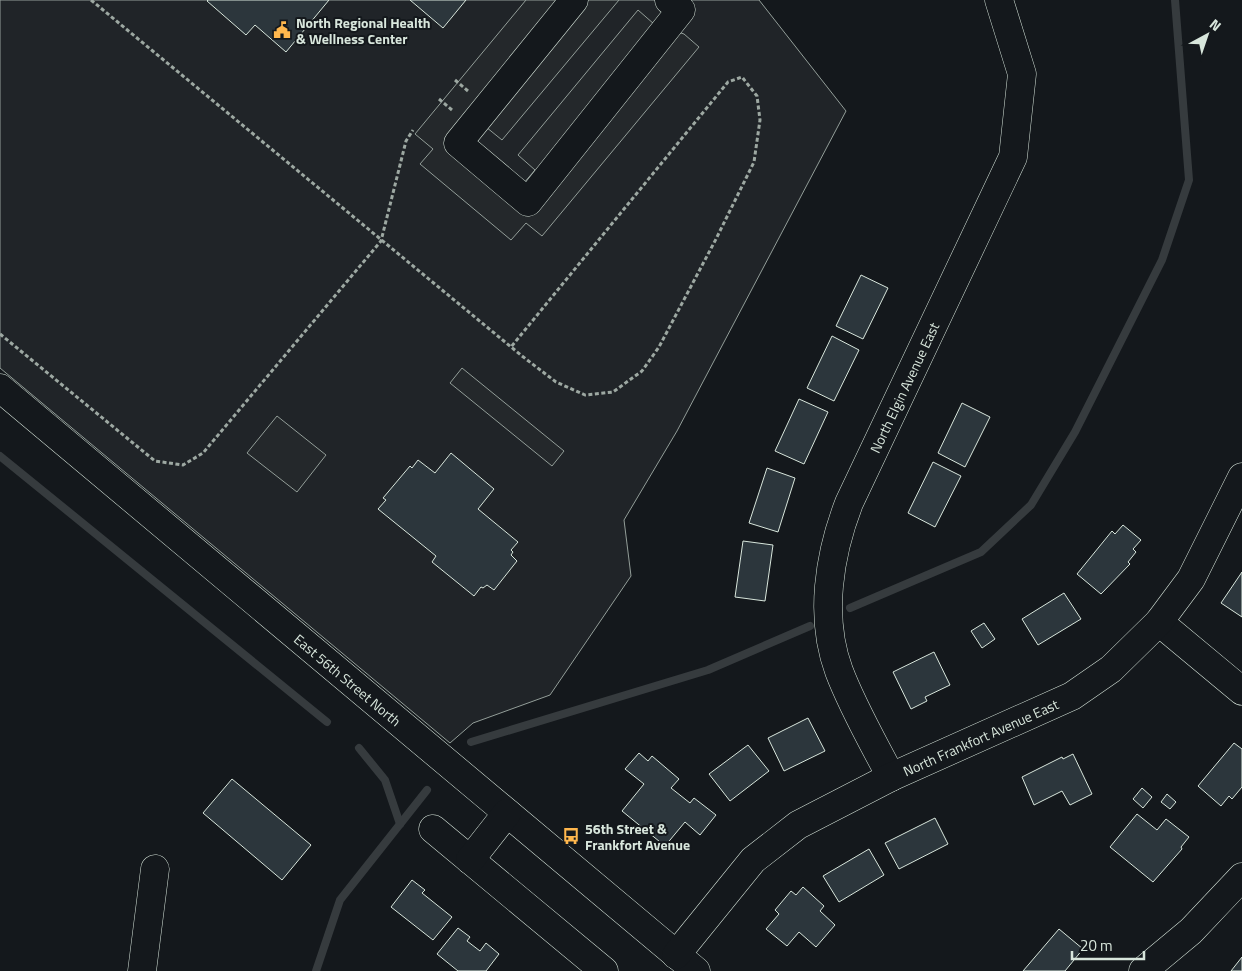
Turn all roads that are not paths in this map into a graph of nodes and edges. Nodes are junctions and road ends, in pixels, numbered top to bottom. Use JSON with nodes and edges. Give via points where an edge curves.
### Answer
{"nodes":[{"id":1,"x":574,"y":0,"type":"edge"},
{"id":2,"x":669,"y":0,"type":"edge"},
{"id":3,"x":999,"y":0,"type":"edge"},
{"id":4,"x":0,"y":388,"type":"edge"},
{"id":5,"x":1242,"y":476,"type":"edge"},
{"id":6,"x":1159,"y":622,"type":"junction"},
{"id":7,"x":1242,"y":691,"type":"edge"},
{"id":8,"x":891,"y":777,"type":"junction"},
{"id":9,"x":507,"y":813,"type":"junction"},
{"id":10,"x":433,"y":829,"type":"dead end"},
{"id":11,"x":470,"y":860,"type":"junction"},
{"id":12,"x":155,"y":869,"type":"dead end"},
{"id":13,"x":1242,"y":877,"type":"edge"},
{"id":14,"x":686,"y":963,"type":"edge"},
{"id":15,"x":142,"y":971,"type":"edge"},
{"id":16,"x":604,"y":971,"type":"edge"},
{"id":17,"x":1143,"y":971,"type":"edge"}],
"edges":[{"from":1,"to":2,"type":"street","via":[[458,143],[528,202],[681,10]]},
{"from":3,"to":8,"type":"street","name":"North Elgin Avenue East","via":[[1022,74],[1013,157],[849,503],[832,561],[828,590],[838,669]]},
{"from":4,"to":9,"type":"street","name":"East 56th Street North"},
{"from":5,"to":6,"type":"street","name":"North Frankfort Avenue East","via":[[1191,580]]},
{"from":6,"to":7,"type":"street"},
{"from":6,"to":8,"type":"street","name":"North Frankfort Avenue East","via":[[1111,669],[1072,696]]},
{"from":8,"to":14,"type":"street","name":"North Frankfort Avenue East","via":[[798,825],[773,843],[748,866]]},
{"from":9,"to":11,"type":"street"},
{"from":9,"to":14,"type":"street","name":"East 56th Street North"},
{"from":10,"to":11,"type":"street"},
{"from":11,"to":16,"type":"street"},
{"from":12,"to":15,"type":"street"},
{"from":13,"to":17,"type":"street","via":[[1191,932]]}]}
